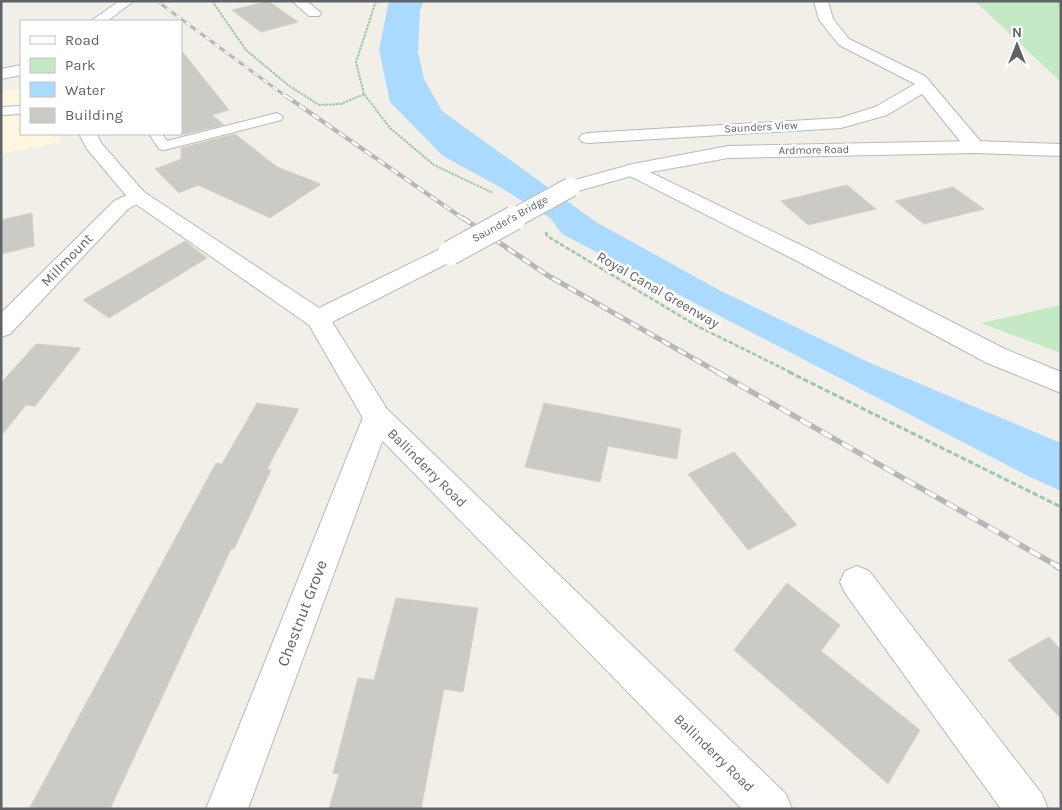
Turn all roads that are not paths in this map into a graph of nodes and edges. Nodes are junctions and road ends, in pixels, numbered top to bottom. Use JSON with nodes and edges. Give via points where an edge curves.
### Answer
{"nodes":[{"id":1,"x":128,"y":1,"type":"edge"},
{"id":2,"x":298,"y":1,"type":"edge"},
{"id":3,"x":821,"y":1,"type":"edge"},
{"id":4,"x":314,"y":13,"type":"dead end"},
{"id":5,"x":100,"y":20,"type":"edge"},
{"id":6,"x":20,"y":70,"type":"edge"},
{"id":7,"x":1,"y":74,"type":"edge"},
{"id":8,"x":924,"y":86,"type":"junction"},
{"id":9,"x":20,"y":110,"type":"edge"},
{"id":10,"x":1,"y":111,"type":"edge"},
{"id":11,"x":277,"y":117,"type":"dead end"},
{"id":12,"x":88,"y":135,"type":"edge"},
{"id":13,"x":157,"y":135,"type":"edge"},
{"id":14,"x":588,"y":138,"type":"dead end"},
{"id":15,"x":975,"y":147,"type":"junction"},
{"id":16,"x":1061,"y":150,"type":"edge"},
{"id":17,"x":633,"y":170,"type":"junction"},
{"id":18,"x":572,"y":187,"type":"joint"},
{"id":19,"x":137,"y":196,"type":"junction"},
{"id":20,"x":318,"y":319,"type":"junction"},
{"id":21,"x":1,"y":328,"type":"edge"},
{"id":22,"x":1061,"y":382,"type":"edge"},
{"id":23,"x":377,"y":417,"type":"junction"},
{"id":24,"x":857,"y":582,"type":"dead end"},
{"id":25,"x":228,"y":809,"type":"edge"},
{"id":26,"x":771,"y":809,"type":"edge"},
{"id":27,"x":1027,"y":809,"type":"edge"}],
"edges":[{"from":1,"to":5,"type":"street"},
{"from":2,"to":4,"type":"street"},
{"from":3,"to":8,"type":"street","via":[[826,20],[844,42],[919,79]]},
{"from":6,"to":7,"type":"street"},
{"from":8,"to":14,"type":"street","name":"Saunders View","via":[[881,111],[841,123]]},
{"from":8,"to":15,"type":"street"},
{"from":9,"to":10,"type":"lane"},
{"from":11,"to":13,"type":"lane","via":[[164,146]]},
{"from":12,"to":19,"type":"street","name":"Ballinderry Road"},
{"from":15,"to":16,"type":"street","name":"Ardmore Road"},
{"from":15,"to":17,"type":"street","name":"Ardmore Road","via":[[728,152]]},
{"from":17,"to":18,"type":"street","name":"Ardmore Road"},
{"from":17,"to":22,"type":"street","via":[[996,356]]},
{"from":18,"to":20,"type":"street","name":"Saunder's Bridge","bridge":true},
{"from":19,"to":20,"type":"street","name":"Ballinderry Road"},
{"from":19,"to":21,"type":"street","name":"Millmount","via":[[121,205]]},
{"from":20,"to":23,"type":"street","name":"Ballinderry Road"},
{"from":23,"to":25,"type":"street","name":"Chestnut Grove"},
{"from":23,"to":26,"type":"street","name":"Ballinderry Road"},
{"from":24,"to":27,"type":"street"}]}
